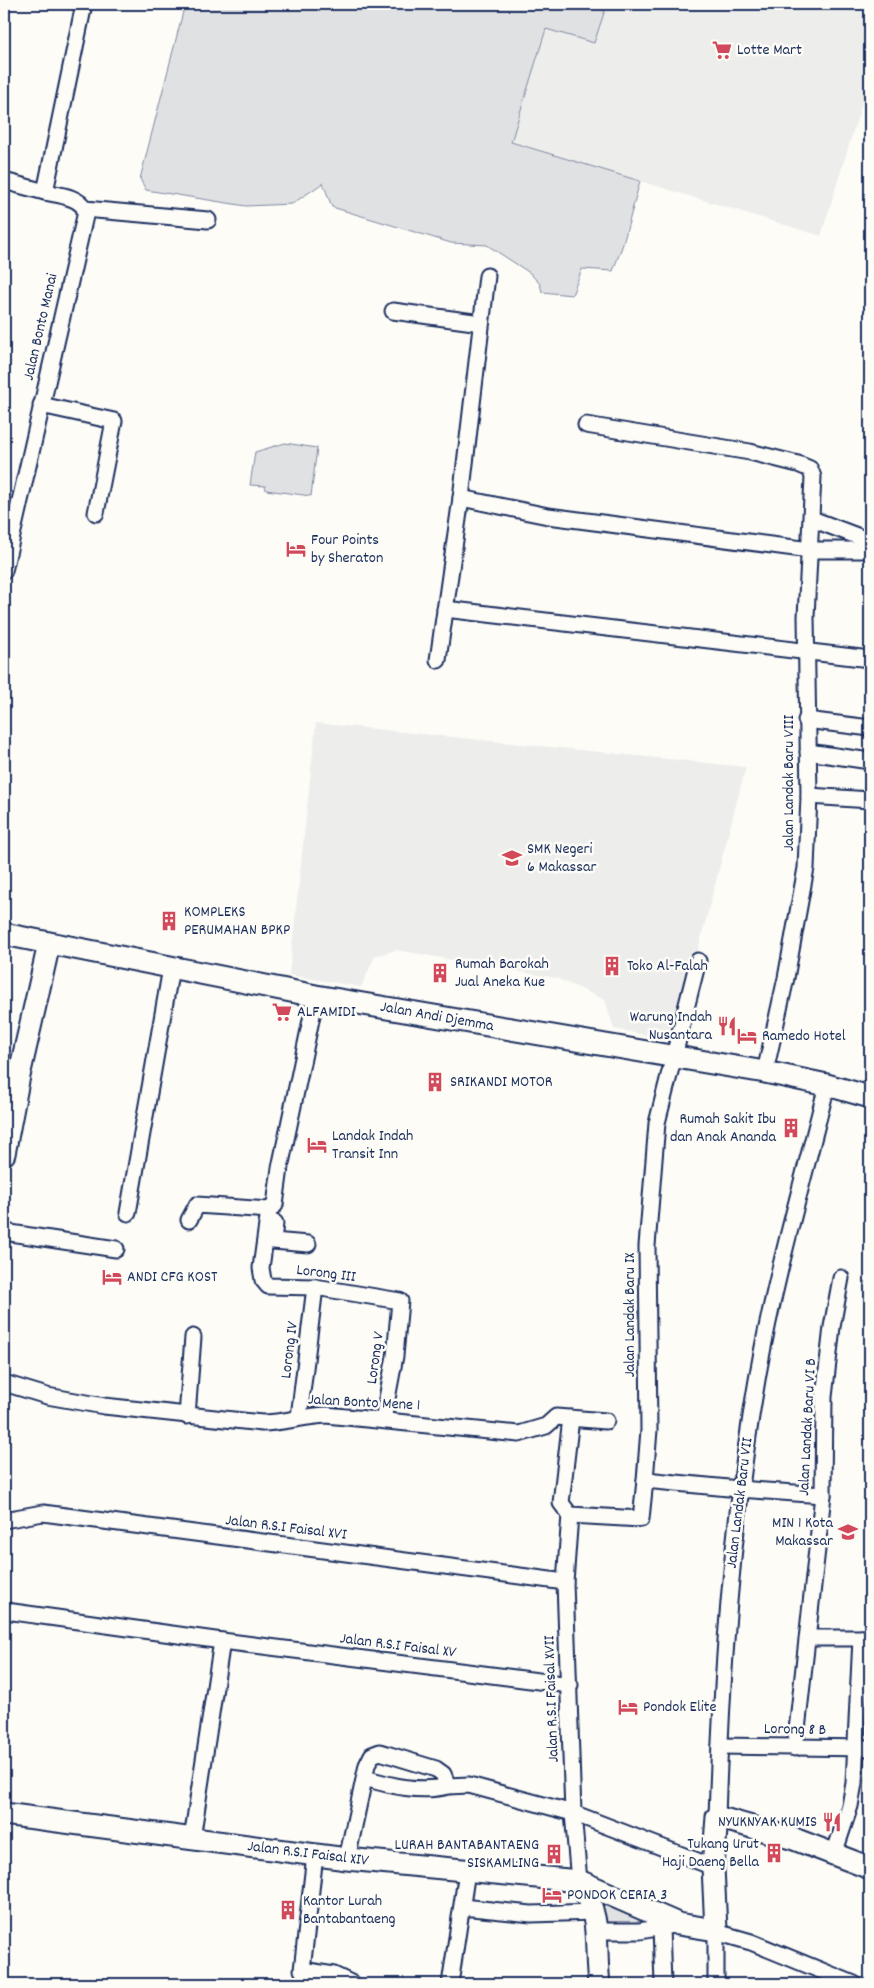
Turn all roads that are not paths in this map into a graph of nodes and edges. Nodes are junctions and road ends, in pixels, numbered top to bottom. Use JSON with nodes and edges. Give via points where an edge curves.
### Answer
{"nodes":[{"id":1,"x":84,"y":4,"type":"edge"},
{"id":2,"x":4,"y":181,"type":"edge"},
{"id":3,"x":45,"y":192,"type":"junction"},
{"id":4,"x":85,"y":208,"type":"junction"},
{"id":5,"x":208,"y":220,"type":"dead end"},
{"id":6,"x":487,"y":276,"type":"dead end"},
{"id":7,"x":393,"y":311,"type":"dead end"},
{"id":8,"x":481,"y":323,"type":"junction"},
{"id":9,"x":41,"y":404,"type":"junction"},
{"id":10,"x":586,"y":425,"type":"dead end"},
{"id":11,"x":461,"y":498,"type":"junction"},
{"id":12,"x":96,"y":513,"type":"dead end"},
{"id":13,"x":812,"y":519,"type":"junction"},
{"id":14,"x":870,"y":541,"type":"edge"},
{"id":15,"x":810,"y":550,"type":"junction"},
{"id":16,"x":870,"y":550,"type":"edge"},
{"id":17,"x":4,"y":571,"type":"edge"},
{"id":18,"x":445,"y":609,"type":"junction"},
{"id":19,"x":806,"y":653,"type":"junction"},
{"id":20,"x":870,"y":659,"type":"edge"},
{"id":21,"x":438,"y":660,"type":"dead end"},
{"id":22,"x":806,"y":720,"type":"junction"},
{"id":23,"x":870,"y":728,"type":"edge"},
{"id":24,"x":808,"y":752,"type":"junction"},
{"id":25,"x":870,"y":761,"type":"edge"},
{"id":26,"x":809,"y":796,"type":"junction"},
{"id":27,"x":870,"y":800,"type":"edge"},
{"id":28,"x":4,"y":934,"type":"edge"},
{"id":29,"x":49,"y":944,"type":"junction"},
{"id":30,"x":698,"y":961,"type":"dead end"},
{"id":31,"x":171,"y":968,"type":"junction"},
{"id":32,"x":316,"y":996,"type":"junction"},
{"id":33,"x":672,"y":1057,"type":"junction"},
{"id":34,"x":765,"y":1072,"type":"junction"},
{"id":35,"x":11,"y":1074,"type":"edge"},
{"id":36,"x":827,"y":1085,"type":"junction"},
{"id":37,"x":870,"y":1097,"type":"edge"},
{"id":38,"x":4,"y":1154,"type":"edge"},
{"id":39,"x":272,"y":1208,"type":"junction"},
{"id":40,"x":128,"y":1213,"type":"dead end"},
{"id":41,"x":189,"y":1220,"type":"dead end"},
{"id":42,"x":4,"y":1232,"type":"edge"},
{"id":43,"x":308,"y":1244,"type":"dead end"},
{"id":44,"x":116,"y":1249,"type":"dead end"},
{"id":45,"x":841,"y":1278,"type":"dead end"},
{"id":46,"x":315,"y":1288,"type":"junction"},
{"id":47,"x":400,"y":1301,"type":"joint"},
{"id":48,"x":193,"y":1337,"type":"dead end"},
{"id":49,"x":4,"y":1384,"type":"edge"},
{"id":50,"x":187,"y":1416,"type":"junction"},
{"id":51,"x":299,"y":1417,"type":"junction"},
{"id":52,"x":571,"y":1418,"type":"junction"},
{"id":53,"x":383,"y":1420,"type":"junction"},
{"id":54,"x":606,"y":1421,"type":"dead end"},
{"id":55,"x":645,"y":1480,"type":"junction"},
{"id":56,"x":739,"y":1490,"type":"junction"},
{"id":57,"x":823,"y":1494,"type":"junction"},
{"id":58,"x":570,"y":1516,"type":"junction"},
{"id":59,"x":4,"y":1520,"type":"edge"},
{"id":60,"x":565,"y":1582,"type":"junction"},
{"id":61,"x":6,"y":1611,"type":"dead end"},
{"id":62,"x":808,"y":1638,"type":"junction"},
{"id":63,"x":865,"y":1638,"type":"edge"},
{"id":64,"x":222,"y":1641,"type":"junction"},
{"id":65,"x":570,"y":1685,"type":"junction"},
{"id":66,"x":720,"y":1746,"type":"junction"},
{"id":67,"x":795,"y":1748,"type":"junction"},
{"id":68,"x":863,"y":1748,"type":"edge"},
{"id":69,"x":365,"y":1778,"type":"junction"},
{"id":70,"x":448,"y":1786,"type":"junction"},
{"id":71,"x":573,"y":1813,"type":"junction"},
{"id":72,"x":4,"y":1814,"type":"edge"},
{"id":73,"x":717,"y":1817,"type":"junction"},
{"id":74,"x":192,"y":1840,"type":"junction"},
{"id":75,"x":834,"y":1854,"type":"junction"},
{"id":76,"x":315,"y":1855,"type":"junction"},
{"id":77,"x":347,"y":1859,"type":"junction"},
{"id":78,"x":714,"y":1867,"type":"junction"},
{"id":79,"x":870,"y":1868,"type":"edge"},
{"id":80,"x":468,"y":1871,"type":"junction"},
{"id":81,"x":579,"y":1881,"type":"junction"},
{"id":82,"x":462,"y":1907,"type":"junction"},
{"id":83,"x":596,"y":1921,"type":"junction"},
{"id":84,"x":669,"y":1925,"type":"junction"},
{"id":85,"x":716,"y":1931,"type":"junction"},
{"id":86,"x":353,"y":1984,"type":"edge"},
{"id":87,"x":450,"y":1984,"type":"edge"},
{"id":88,"x":599,"y":1984,"type":"edge"},
{"id":89,"x":663,"y":1984,"type":"edge"},
{"id":90,"x":716,"y":1984,"type":"edge"},
{"id":91,"x":854,"y":1984,"type":"edge"}],
"edges":[{"from":1,"to":3,"type":"street"},
{"from":2,"to":3,"type":"street"},
{"from":3,"to":4,"type":"street","via":[[72,199]]},
{"from":4,"to":5,"type":"street"},
{"from":4,"to":9,"type":"street","name":"Jalan Bonto Manai"},
{"from":6,"to":8,"type":"street"},
{"from":7,"to":8,"type":"street"},
{"from":8,"to":11,"type":"street"},
{"from":9,"to":12,"type":"street","via":[[114,421]]},
{"from":9,"to":17,"type":"street","name":"Jalan Bonto Manai"},
{"from":10,"to":13,"type":"street","name":"Jalan Landak Baru VIII","via":[[732,449],[798,464],[810,469],[814,477]]},
{"from":11,"to":15,"type":"street","via":[[548,516]]},
{"from":11,"to":18,"type":"street"},
{"from":13,"to":14,"type":"street"},
{"from":13,"to":15,"type":"street","name":"Jalan Landak Baru VIII"},
{"from":15,"to":16,"type":"street"},
{"from":15,"to":19,"type":"street","name":"Jalan Landak Baru VIII"},
{"from":18,"to":19,"type":"street"},
{"from":18,"to":21,"type":"street"},
{"from":19,"to":20,"type":"street"},
{"from":19,"to":22,"type":"street","name":"Jalan Landak Baru VIII"},
{"from":22,"to":23,"type":"street"},
{"from":22,"to":24,"type":"street","name":"Jalan Landak Baru VIII"},
{"from":24,"to":25,"type":"street"},
{"from":24,"to":26,"type":"street","name":"Jalan Landak Baru VIII"},
{"from":26,"to":27,"type":"street"},
{"from":26,"to":34,"type":"street","name":"Jalan Landak Baru VIII","via":[[806,868]]},
{"from":28,"to":29,"type":"street","name":"Jalan Andi Djemma"},
{"from":29,"to":31,"type":"street","name":"Jalan Andi Djemma"},
{"from":29,"to":35,"type":"street"},
{"from":30,"to":33,"type":"street","name":"Jalan Landak Baru IX"},
{"from":31,"to":32,"type":"street","name":"Jalan Andi Djemma"},
{"from":31,"to":40,"type":"street"},
{"from":32,"to":33,"type":"street","name":"Jalan Andi Djemma"},
{"from":32,"to":39,"type":"street"},
{"from":33,"to":34,"type":"street","name":"Jalan Andi Djemma"},
{"from":33,"to":55,"type":"street","name":"Jalan Landak Baru IX","via":[[657,1123],[647,1246],[649,1430]]},
{"from":34,"to":36,"type":"street","name":"Jalan Andi Djemma"},
{"from":35,"to":38,"type":"street"},
{"from":36,"to":37,"type":"street","name":"Jalan Andi Djemma"},
{"from":36,"to":56,"type":"street","name":"Jalan Landak Baru VII","via":[[773,1298]]},
{"from":39,"to":41,"type":"street","via":[[197,1204]]},
{"from":39,"to":43,"type":"street","via":[[276,1216],[273,1241]]},
{"from":39,"to":46,"type":"street","name":"Lorong III","via":[[260,1268],[263,1280],[268,1286]]},
{"from":42,"to":44,"type":"street"},
{"from":45,"to":57,"type":"street","name":"Jalan Landak Baru VI B","via":[[824,1397]]},
{"from":46,"to":47,"type":"street","name":"Lorong III"},
{"from":46,"to":51,"type":"street","name":"Lorong IV"},
{"from":47,"to":53,"type":"street","name":"Lorong V","via":[[395,1356]]},
{"from":48,"to":50,"type":"street"},
{"from":49,"to":50,"type":"street","name":"Jalan Bonto Mene 1","via":[[74,1401]]},
{"from":50,"to":51,"type":"street","name":"Jalan Bonto Mene 1","via":[[276,1423]]},
{"from":51,"to":53,"type":"street","name":"Jalan Bonto Mene 1","via":[[326,1415]]},
{"from":52,"to":53,"type":"street","name":"Jalan Bonto Mene 1","via":[[556,1417],[546,1426],[519,1434]]},
{"from":52,"to":54,"type":"street","name":"Jalan Bonto Mene 1"},
{"from":52,"to":58,"type":"street","via":[[561,1503]]},
{"from":55,"to":56,"type":"street"},
{"from":55,"to":58,"type":"street","name":"Jalan Landak Baru IX","via":[[641,1519]]},
{"from":56,"to":57,"type":"street"},
{"from":56,"to":66,"type":"street","name":"Jalan Landak Baru VII","via":[[722,1673]]},
{"from":57,"to":62,"type":"street","name":"Jalan Landak Baru VI B"},
{"from":58,"to":60,"type":"street","name":"Jalan R.S.I Faisal XVII"},
{"from":59,"to":60,"type":"street","name":"Jalan R.S.I Faisal XVI","via":[[44,1513]]},
{"from":60,"to":65,"type":"street","name":"Jalan R.S.I Faisal XVII"},
{"from":61,"to":64,"type":"street","name":"Jalan R.S.I Faisal XV"},
{"from":62,"to":63,"type":"street"},
{"from":62,"to":67,"type":"street","name":"Jalan Landak Baru VI B"},
{"from":63,"to":68,"type":"street"},
{"from":64,"to":65,"type":"street","name":"Jalan R.S.I Faisal XV"},
{"from":64,"to":74,"type":"street"},
{"from":65,"to":71,"type":"street","name":"Jalan R.S.I Faisal XVII"},
{"from":66,"to":67,"type":"street","name":"Lorong 8 B"},
{"from":66,"to":73,"type":"street","name":"Jalan Landak Baru VII"},
{"from":67,"to":68,"type":"street","name":"Lorong 8 B"},
{"from":68,"to":75,"type":"street","via":[[850,1806]]},
{"from":69,"to":70,"type":"street","via":[[406,1787],[437,1789]]},
{"from":69,"to":70,"type":"street","via":[[372,1755],[380,1752],[436,1769],[443,1774]]},
{"from":69,"to":77,"type":"street"},
{"from":70,"to":71,"type":"street","via":[[469,1785]]},
{"from":71,"to":78,"type":"street"},
{"from":71,"to":81,"type":"street","name":"Jalan R.S.I Faisal XVII"},
{"from":72,"to":74,"type":"street","name":"Jalan R.S.I Faisal XIV"},
{"from":73,"to":75,"type":"street"},
{"from":73,"to":78,"type":"street","name":"Jalan Landak Baru VII"},
{"from":74,"to":76,"type":"street","name":"Jalan R.S.I Faisal XIV"},
{"from":75,"to":79,"type":"street"},
{"from":76,"to":77,"type":"street","name":"Jalan R.S.I Faisal XIV"},
{"from":76,"to":86,"type":"street","via":[[302,1970],[334,1975]]},
{"from":77,"to":80,"type":"street","name":"Jalan R.S.I Faisal XIV"},
{"from":78,"to":85,"type":"street","name":"Jalan Landak Baru VII"},
{"from":80,"to":81,"type":"street","name":"Jalan R.S.I Faisal XIV"},
{"from":80,"to":82,"type":"street"},
{"from":81,"to":83,"type":"street"},
{"from":81,"to":84,"type":"street","name":"Jalan R.S.I Faisal XIV"},
{"from":82,"to":83,"type":"street"},
{"from":82,"to":87,"type":"street"},
{"from":83,"to":84,"type":"street","via":[[640,1931]]},
{"from":83,"to":88,"type":"street"},
{"from":84,"to":85,"type":"street","name":"Jalan R.S.I Faisal XIV"},
{"from":84,"to":89,"type":"street"},
{"from":85,"to":90,"type":"street"},
{"from":85,"to":91,"type":"street"}]}
